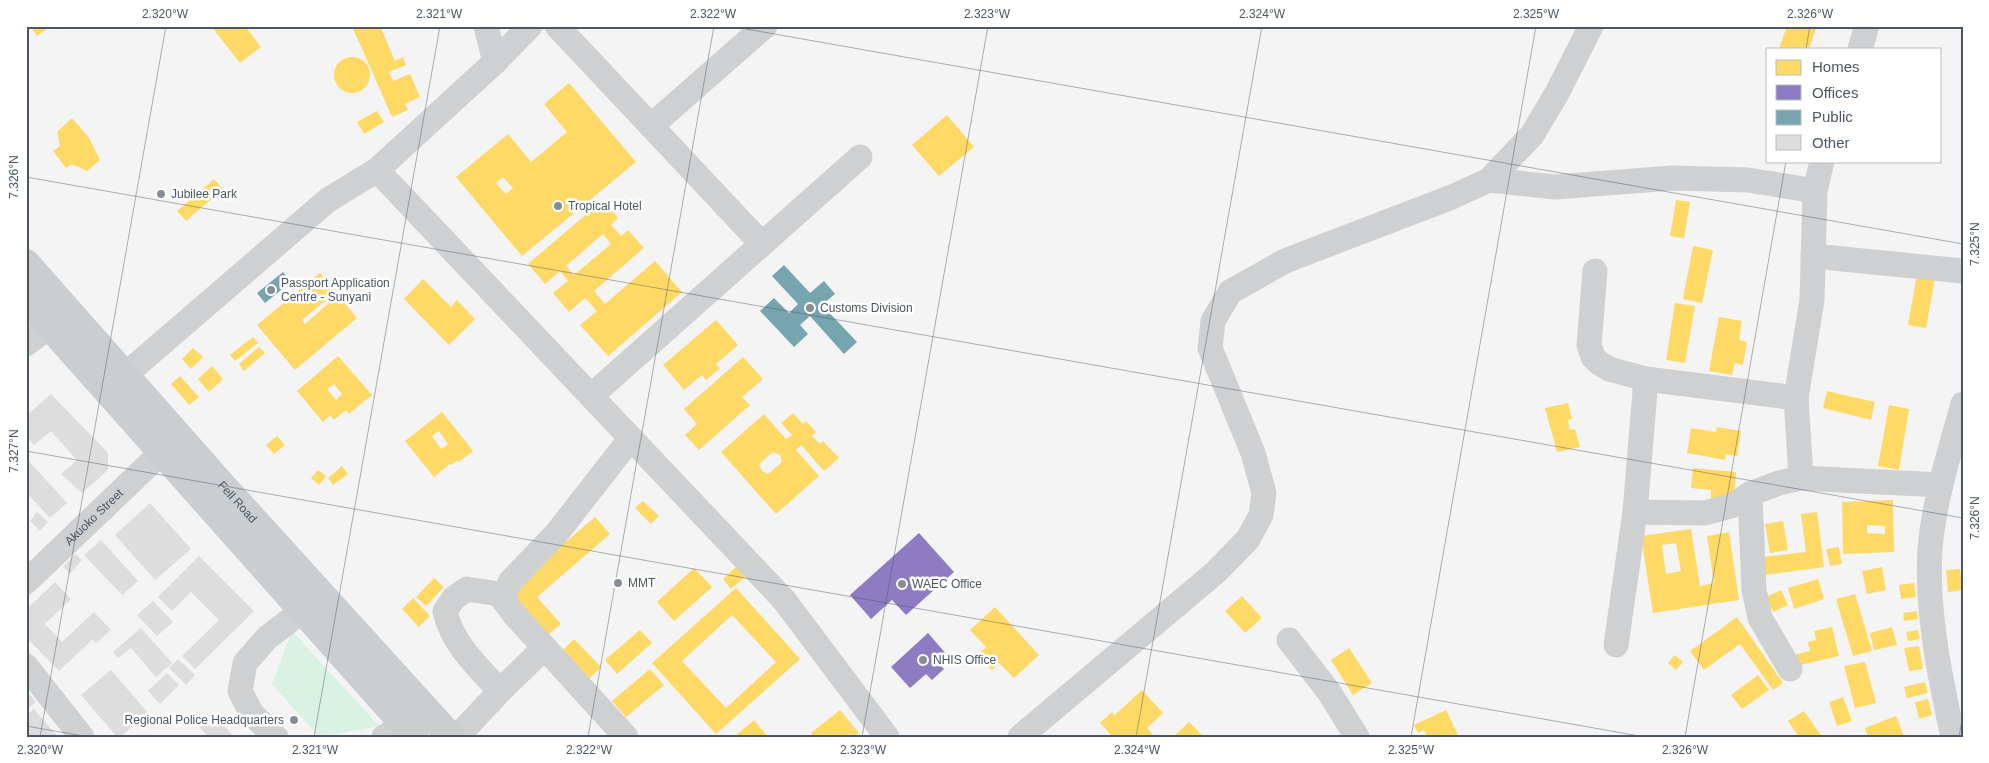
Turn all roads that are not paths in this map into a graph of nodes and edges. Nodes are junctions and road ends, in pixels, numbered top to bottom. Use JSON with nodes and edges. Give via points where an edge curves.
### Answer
{"nodes":[{"id":1,"x":486,"y":26,"type":"edge"},
{"id":2,"x":530,"y":26,"type":"edge"},
{"id":3,"x":557,"y":26,"type":"edge"},
{"id":4,"x":765,"y":26,"type":"edge"},
{"id":5,"x":1591,"y":26,"type":"edge"},
{"id":6,"x":1867,"y":26,"type":"edge"},
{"id":7,"x":1860,"y":48,"type":"edge"},
{"id":8,"x":495,"y":62,"type":"junction"},
{"id":9,"x":651,"y":126,"type":"junction"},
{"id":10,"x":860,"y":157,"type":"dead end"},
{"id":11,"x":1822,"y":162,"type":"edge"},
{"id":12,"x":377,"y":170,"type":"junction"},
{"id":13,"x":1489,"y":180,"type":"junction"},
{"id":14,"x":1815,"y":191,"type":"junction"},
{"id":15,"x":762,"y":244,"type":"junction"},
{"id":16,"x":1813,"y":256,"type":"junction"},
{"id":17,"x":27,"y":267,"type":"edge"},
{"id":18,"x":1595,"y":271,"type":"dead end"},
{"id":19,"x":1963,"y":271,"type":"edge"},
{"id":20,"x":26,"y":300,"type":"edge"},
{"id":21,"x":50,"y":326,"type":"junction"},
{"id":22,"x":26,"y":344,"type":"edge"},
{"id":23,"x":124,"y":375,"type":"junction"},
{"id":24,"x":1646,"y":379,"type":"junction"},
{"id":25,"x":591,"y":396,"type":"junction"},
{"id":26,"x":1796,"y":398,"type":"junction"},
{"id":27,"x":1963,"y":404,"type":"edge"},
{"id":28,"x":631,"y":438,"type":"junction"},
{"id":29,"x":162,"y":453,"type":"junction"},
{"id":30,"x":1802,"y":478,"type":"junction"},
{"id":31,"x":1941,"y":485,"type":"junction"},
{"id":32,"x":1750,"y":494,"type":"junction"},
{"id":33,"x":1635,"y":512,"type":"junction"},
{"id":34,"x":26,"y":582,"type":"edge"},
{"id":35,"x":505,"y":595,"type":"junction"},
{"id":36,"x":302,"y":610,"type":"junction"},
{"id":37,"x":1289,"y":640,"type":"dead end"},
{"id":38,"x":1616,"y":645,"type":"dead end"},
{"id":39,"x":544,"y":648,"type":"junction"},
{"id":40,"x":26,"y":666,"type":"edge"},
{"id":41,"x":1790,"y":670,"type":"dead end"},
{"id":42,"x":500,"y":691,"type":"junction"},
{"id":43,"x":401,"y":733,"type":"edge"},
{"id":44,"x":82,"y":737,"type":"edge"},
{"id":45,"x":276,"y":737,"type":"edge"},
{"id":46,"x":451,"y":737,"type":"edge"},
{"id":47,"x":457,"y":737,"type":"edge"},
{"id":48,"x":626,"y":737,"type":"edge"},
{"id":49,"x":887,"y":737,"type":"edge"},
{"id":50,"x":1020,"y":737,"type":"edge"},
{"id":51,"x":1357,"y":737,"type":"edge"},
{"id":52,"x":1953,"y":737,"type":"edge"}],
"edges":[{"from":1,"to":8,"type":"street"},
{"from":2,"to":8,"type":"street"},
{"from":3,"to":9,"type":"street"},
{"from":4,"to":9,"type":"street"},
{"from":5,"to":13,"type":"street","via":[[1558,93],[1532,135]]},
{"from":6,"to":7,"type":"street"},
{"from":8,"to":12,"type":"street"},
{"from":9,"to":15,"type":"street"},
{"from":10,"to":15,"type":"street"},
{"from":11,"to":14,"type":"street"},
{"from":12,"to":23,"type":"street","via":[[328,200]]},
{"from":12,"to":25,"type":"street"},
{"from":13,"to":14,"type":"street","via":[[1555,187],[1672,178],[1748,180]]},
{"from":13,"to":50,"type":"street","via":[[1285,261],[1230,292],[1213,321],[1210,348],[1253,453],[1264,492],[1261,515],[1248,539],[1216,572]]},
{"from":14,"to":16,"type":"street"},
{"from":15,"to":25,"type":"street"},
{"from":16,"to":19,"type":"street"},
{"from":16,"to":26,"type":"street","via":[[1812,300]]},
{"from":17,"to":23,"type":"main road","name":"Fell Road"},
{"from":18,"to":24,"type":"street","via":[[1589,344],[1593,357],[1609,369]]},
{"from":20,"to":21,"type":"main road","name":"Fell Road"},
{"from":21,"to":22,"type":"street"},
{"from":21,"to":29,"type":"main road","name":"Fell Road"},
{"from":23,"to":46,"type":"main road","name":"Fell Road"},
{"from":24,"to":26,"type":"street"},
{"from":24,"to":33,"type":"street"},
{"from":25,"to":28,"type":"street"},
{"from":26,"to":30,"type":"street"},
{"from":27,"to":31,"type":"street"},
{"from":28,"to":35,"type":"street","via":[[556,534],[510,582]]},
{"from":28,"to":49,"type":"street","via":[[784,600]]},
{"from":29,"to":34,"type":"street","name":"Akuoko Street"},
{"from":29,"to":36,"type":"main road","name":"Fell Road"},
{"from":30,"to":31,"type":"street"},
{"from":30,"to":32,"type":"street"},
{"from":31,"to":52,"type":"street","via":[[1929,569],[1940,674]]},
{"from":32,"to":33,"type":"street","via":[[1731,506],[1705,513]]},
{"from":32,"to":41,"type":"street","via":[[1754,590],[1760,618]]},
{"from":33,"to":38,"type":"street"},
{"from":35,"to":39,"type":"street","via":[[504,601]]},
{"from":35,"to":42,"type":"street","via":[[467,589],[454,598],[445,611],[458,644]]},
{"from":36,"to":43,"type":"main road","name":"Fell Road"},
{"from":36,"to":45,"type":"street","via":[[267,638],[246,663],[240,692],[252,714]]},
{"from":37,"to":51,"type":"street","via":[[1329,692]]},
{"from":39,"to":42,"type":"street"},
{"from":39,"to":48,"type":"street"},
{"from":40,"to":44,"type":"street"},
{"from":42,"to":47,"type":"street"}]}
